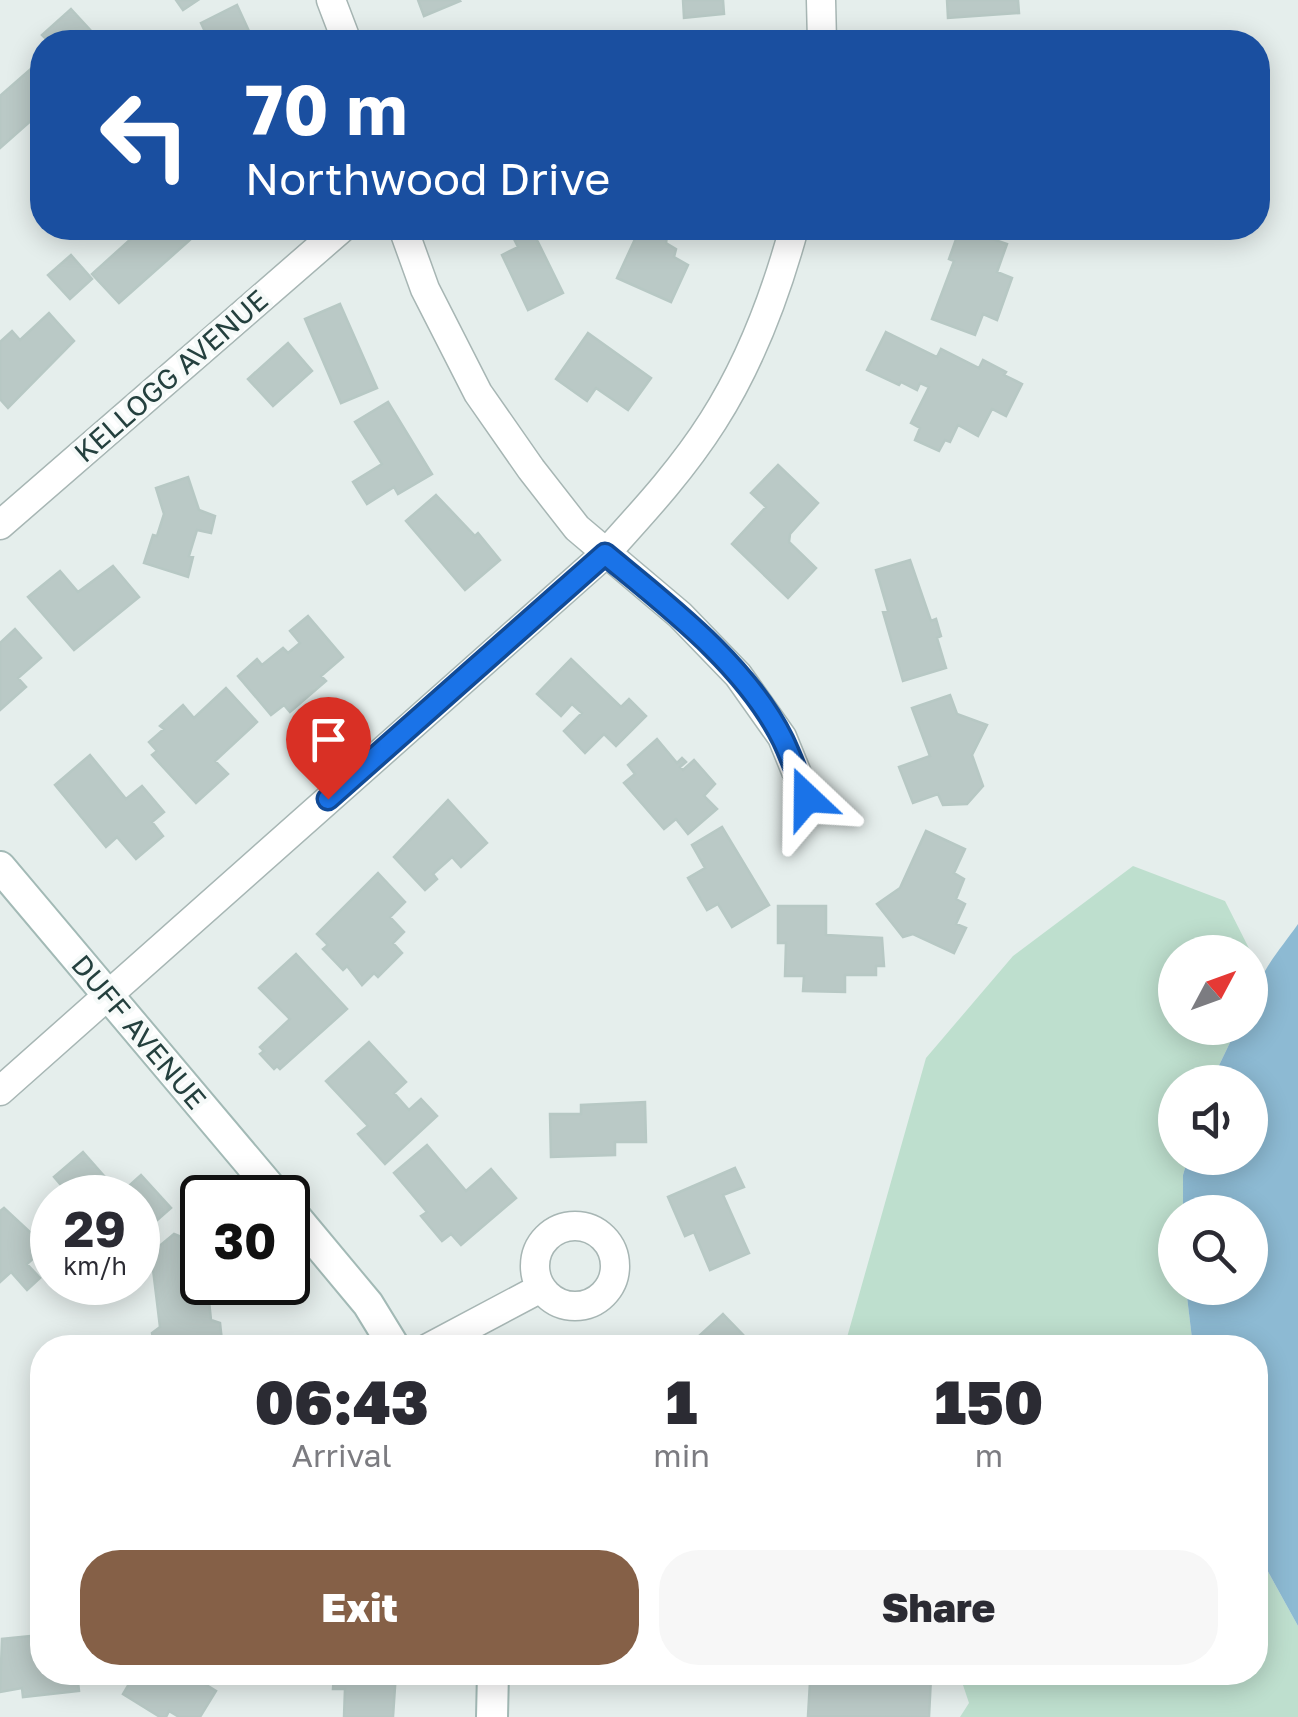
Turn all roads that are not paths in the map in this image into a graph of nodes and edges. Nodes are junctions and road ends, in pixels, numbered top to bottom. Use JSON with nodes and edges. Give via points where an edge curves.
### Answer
{"nodes":[{"id":1,"x":331,"y":0,"type":"edge"},
{"id":2,"x":821,"y":0,"type":"edge"},
{"id":3,"x":342,"y":30,"type":"edge"},
{"id":4,"x":822,"y":30,"type":"edge"},
{"id":5,"x":328,"y":240,"type":"edge"},
{"id":6,"x":407,"y":240,"type":"edge"},
{"id":7,"x":790,"y":240,"type":"edge"},
{"id":8,"x":0,"y":526,"type":"edge"},
{"id":9,"x":605,"y":554,"type":"junction"},
{"id":10,"x":807,"y":798,"type":"dead end"},
{"id":11,"x":0,"y":867,"type":"edge"},
{"id":12,"x":107,"y":994,"type":"junction"},
{"id":13,"x":0,"y":1090,"type":"edge"},
{"id":14,"x":260,"y":1175,"type":"edge"},
{"id":15,"x":310,"y":1234,"type":"edge"},
{"id":16,"x":541,"y":1288,"type":"dead end"},
{"id":17,"x":387,"y":1335,"type":"edge"},
{"id":18,"x":452,"y":1335,"type":"edge"},
{"id":19,"x":493,"y":1685,"type":"edge"},
{"id":20,"x":492,"y":1717,"type":"edge"}],
"edges":[{"from":1,"to":3,"type":"street"},
{"from":2,"to":4,"type":"street"},
{"from":5,"to":8,"type":"street","name":"KELLOGG AVENUE"},
{"from":6,"to":9,"type":"street","via":[[478,393],[576,528]]},
{"from":7,"to":9,"type":"street","via":[[745,362],[713,421]]},
{"from":9,"to":10,"type":"street","via":[[738,675],[782,737]]},
{"from":9,"to":12,"type":"street"},
{"from":11,"to":12,"type":"main road","name":"DUFF AVENUE"},
{"from":12,"to":13,"type":"street"},
{"from":12,"to":14,"type":"main road","name":"DUFF AVENUE"},
{"from":15,"to":17,"type":"main road"},
{"from":16,"to":18,"type":"street"},
{"from":19,"to":20,"type":"main road"}]}
